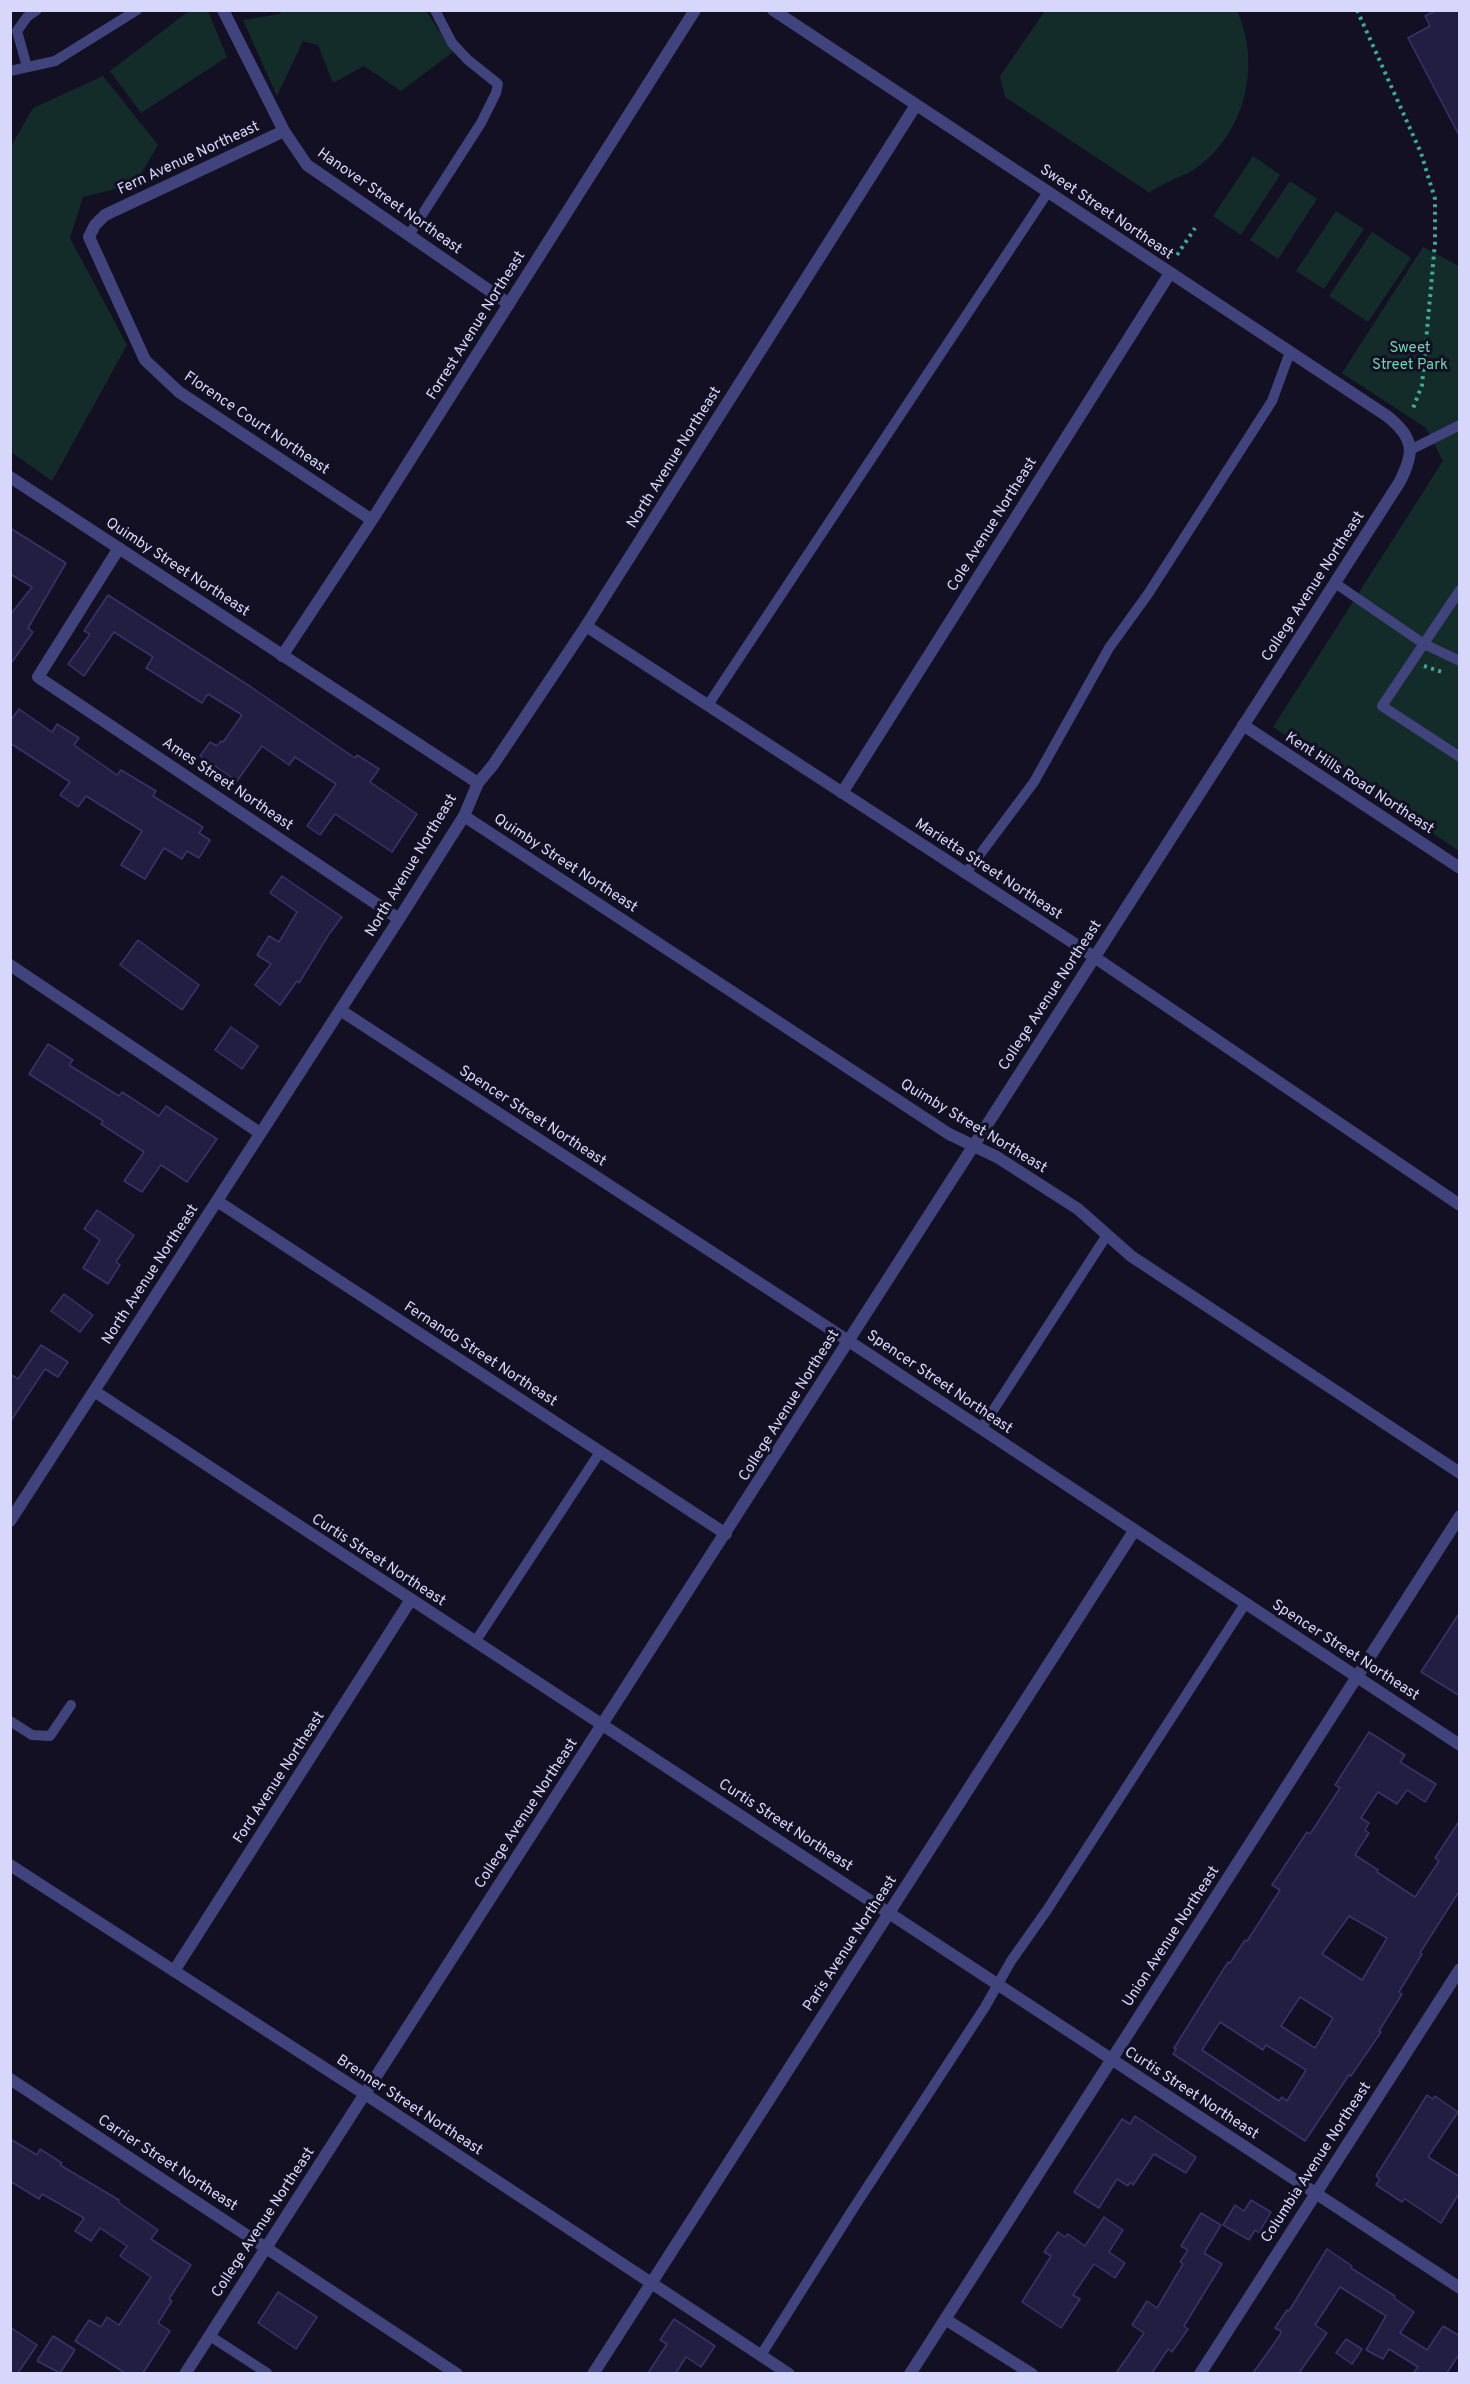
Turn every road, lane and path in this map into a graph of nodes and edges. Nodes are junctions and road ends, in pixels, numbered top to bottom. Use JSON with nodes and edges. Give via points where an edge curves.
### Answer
{"nodes":[{"id":1,"x":37,"y":10,"type":"edge"},
{"id":2,"x":137,"y":10,"type":"edge"},
{"id":3,"x":223,"y":10,"type":"edge"},
{"id":4,"x":435,"y":10,"type":"edge"},
{"id":5,"x":695,"y":10,"type":"edge"},
{"id":6,"x":773,"y":10,"type":"edge"},
{"id":7,"x":1357,"y":10,"type":"edge"},
{"id":8,"x":27,"y":67,"type":"junction"},
{"id":9,"x":10,"y":71,"type":"edge"},
{"id":10,"x":916,"y":105,"type":"junction"},
{"id":11,"x":284,"y":131,"type":"junction"},
{"id":12,"x":1048,"y":192,"type":"junction"},
{"id":13,"x":105,"y":214,"type":"joint"},
{"id":14,"x":1195,"y":228,"type":"dead end"},
{"id":15,"x":409,"y":235,"type":"junction"},
{"id":16,"x":1177,"y":255,"type":"dead end"},
{"id":17,"x":1170,"y":273,"type":"junction"},
{"id":18,"x":509,"y":304,"type":"junction"},
{"id":19,"x":1290,"y":352,"type":"junction"},
{"id":20,"x":1412,"y":411,"type":"dead end"},
{"id":21,"x":1460,"y":425,"type":"edge"},
{"id":22,"x":1410,"y":450,"type":"junction"},
{"id":23,"x":10,"y":477,"type":"edge"},
{"id":24,"x":372,"y":520,"type":"junction"},
{"id":25,"x":119,"y":548,"type":"junction"},
{"id":26,"x":1335,"y":583,"type":"junction"},
{"id":27,"x":1460,"y":590,"type":"edge"},
{"id":28,"x":586,"y":627,"type":"junction"},
{"id":29,"x":1424,"y":644,"type":"junction"},
{"id":30,"x":282,"y":656,"type":"junction"},
{"id":31,"x":1413,"y":659,"type":"junction"},
{"id":32,"x":1460,"y":661,"type":"edge"},
{"id":33,"x":1451,"y":674,"type":"dead end"},
{"id":34,"x":708,"y":705,"type":"junction"},
{"id":35,"x":1243,"y":725,"type":"junction"},
{"id":36,"x":1460,"y":757,"type":"edge"},
{"id":37,"x":478,"y":783,"type":"junction"},
{"id":38,"x":842,"y":793,"type":"junction"},
{"id":39,"x":464,"y":816,"type":"junction"},
{"id":40,"x":1460,"y":868,"type":"edge"},
{"id":41,"x":966,"y":873,"type":"junction"},
{"id":42,"x":399,"y":919,"type":"junction"},
{"id":43,"x":1093,"y":957,"type":"junction"},
{"id":44,"x":11,"y":966,"type":"edge"},
{"id":45,"x":340,"y":1010,"type":"junction"},
{"id":46,"x":260,"y":1133,"type":"junction"},
{"id":47,"x":972,"y":1145,"type":"junction"},
{"id":48,"x":217,"y":1201,"type":"junction"},
{"id":49,"x":1460,"y":1205,"type":"edge"},
{"id":50,"x":1107,"y":1235,"type":"junction"},
{"id":51,"x":848,"y":1341,"type":"junction"},
{"id":52,"x":94,"y":1391,"type":"junction"},
{"id":53,"x":981,"y":1429,"type":"junction"},
{"id":54,"x":600,"y":1452,"type":"junction"},
{"id":55,"x":1460,"y":1473,"type":"edge"},
{"id":56,"x":1460,"y":1516,"type":"edge"},
{"id":57,"x":10,"y":1521,"type":"edge"},
{"id":58,"x":1134,"y":1531,"type":"junction"},
{"id":59,"x":726,"y":1534,"type":"junction"},
{"id":60,"x":410,"y":1601,"type":"junction"},
{"id":61,"x":1245,"y":1604,"type":"junction"},
{"id":62,"x":475,"y":1642,"type":"junction"},
{"id":63,"x":1356,"y":1676,"type":"junction"},
{"id":64,"x":71,"y":1705,"type":"dead end"},
{"id":65,"x":10,"y":1721,"type":"edge"},
{"id":66,"x":603,"y":1724,"type":"junction"},
{"id":67,"x":1460,"y":1745,"type":"edge"},
{"id":68,"x":10,"y":1865,"type":"edge"},
{"id":69,"x":889,"y":1913,"type":"junction"},
{"id":70,"x":1460,"y":1969,"type":"edge"},
{"id":71,"x":174,"y":1971,"type":"junction"},
{"id":72,"x":997,"y":1984,"type":"junction"},
{"id":73,"x":1111,"y":2060,"type":"junction"},
{"id":74,"x":10,"y":2079,"type":"edge"},
{"id":75,"x":365,"y":2094,"type":"junction"},
{"id":76,"x":1315,"y":2194,"type":"junction"},
{"id":77,"x":267,"y":2247,"type":"junction"},
{"id":78,"x":652,"y":2284,"type":"junction"},
{"id":79,"x":1460,"y":2288,"type":"edge"},
{"id":80,"x":945,"y":2319,"type":"junction"},
{"id":81,"x":210,"y":2336,"type":"junction"},
{"id":82,"x":761,"y":2355,"type":"junction"},
{"id":83,"x":185,"y":2373,"type":"edge"},
{"id":84,"x":267,"y":2373,"type":"edge"},
{"id":85,"x":457,"y":2373,"type":"edge"},
{"id":86,"x":593,"y":2373,"type":"edge"},
{"id":87,"x":789,"y":2373,"type":"edge"},
{"id":88,"x":910,"y":2373,"type":"edge"},
{"id":89,"x":1032,"y":2373,"type":"edge"},
{"id":90,"x":1200,"y":2373,"type":"edge"}],
"edges":[{"from":1,"to":8,"type":"lane","via":[[27,16],[17,31]]},
{"from":2,"to":8,"type":"lane","via":[[54,61]]},
{"from":3,"to":11,"type":"street","name":"Hanover Street Northeast"},
{"from":4,"to":15,"type":"lane","via":[[452,43],[498,84],[481,123]]},
{"from":5,"to":18,"type":"street","name":"Forrest Avenue Northeast"},
{"from":6,"to":10,"type":"street","name":"Sweet Street Northeast"},
{"from":7,"to":20,"type":"path","via":[[1421,153],[1435,199],[1435,243],[1422,385]]},
{"from":8,"to":9,"type":"lane"},
{"from":10,"to":12,"type":"street","name":"Sweet Street Northeast"},
{"from":10,"to":28,"type":"street","name":"North Avenue Northeast"},
{"from":11,"to":13,"type":"street","name":"Fern Avenue Northeast"},
{"from":11,"to":15,"type":"street","name":"Hanover Street Northeast","via":[[307,165]]},
{"from":12,"to":17,"type":"street","name":"Sweet Street Northeast"},
{"from":12,"to":34,"type":"lane"},
{"from":13,"to":24,"type":"street","name":"Florence Court Northeast","via":[[89,237],[145,360],[179,392]]},
{"from":14,"to":16,"type":"path"},
{"from":15,"to":18,"type":"street","name":"Hanover Street Northeast"},
{"from":17,"to":19,"type":"street","name":"Sweet Street Northeast"},
{"from":17,"to":38,"type":"street","name":"Cole Avenue Northeast"},
{"from":18,"to":24,"type":"street","name":"Forrest Avenue Northeast"},
{"from":19,"to":22,"type":"street","name":"Sweet Street Northeast","via":[[1398,425],[1406,434]]},
{"from":19,"to":41,"type":"lane","via":[[1272,401],[1109,648],[1034,782]]},
{"from":21,"to":22,"type":"lane"},
{"from":22,"to":26,"type":"street","name":"College Avenue Northeast","via":[[1409,463],[1399,483]]},
{"from":23,"to":25,"type":"street","name":"Quimby Street Northeast"},
{"from":24,"to":30,"type":"street","name":"Forrest Avenue Northeast"},
{"from":25,"to":30,"type":"street","name":"Quimby Street Northeast"},
{"from":25,"to":42,"type":"street","name":"Ames Street Northeast","via":[[38,677]]},
{"from":26,"to":29,"type":"lane"},
{"from":26,"to":35,"type":"street","name":"College Avenue Northeast"},
{"from":27,"to":29,"type":"lane"},
{"from":28,"to":34,"type":"street","name":"Marietta Street Northeast"},
{"from":28,"to":37,"type":"street","name":"North Avenue Northeast"},
{"from":29,"to":31,"type":"lane"},
{"from":29,"to":32,"type":"lane"},
{"from":30,"to":37,"type":"street","name":"Quimby Street Northeast"},
{"from":31,"to":33,"type":"path"},
{"from":31,"to":36,"type":"lane","via":[[1382,706]]},
{"from":34,"to":38,"type":"street","name":"Marietta Street Northeast"},
{"from":35,"to":40,"type":"street","name":"Kent Hills Road Northeast"},
{"from":35,"to":43,"type":"street","name":"College Avenue Northeast"},
{"from":37,"to":39,"type":"street","name":"North Avenue Northeast"},
{"from":38,"to":41,"type":"street","name":"Marietta Street Northeast"},
{"from":39,"to":42,"type":"street","name":"North Avenue Northeast"},
{"from":39,"to":47,"type":"street","name":"Quimby Street Northeast","via":[[949,1134]]},
{"from":41,"to":43,"type":"street","name":"Marietta Street Northeast"},
{"from":42,"to":45,"type":"street","name":"North Avenue Northeast"},
{"from":43,"to":47,"type":"street","name":"College Avenue Northeast"},
{"from":43,"to":49,"type":"street","name":"Marietta Street Northeast"},
{"from":44,"to":46,"type":"street"},
{"from":45,"to":46,"type":"street","name":"North Avenue Northeast"},
{"from":45,"to":51,"type":"street","name":"Spencer Street Northeast"},
{"from":46,"to":48,"type":"street","name":"North Avenue Northeast"},
{"from":47,"to":50,"type":"street","name":"Quimby Street Northeast","via":[[1078,1209]]},
{"from":47,"to":51,"type":"street","name":"College Avenue Northeast"},
{"from":48,"to":52,"type":"street","name":"North Avenue Northeast"},
{"from":48,"to":54,"type":"street","name":"Fernando Street Northeast"},
{"from":50,"to":53,"type":"lane"},
{"from":50,"to":55,"type":"street","name":"Quimby Street Northeast","via":[[1131,1256]]},
{"from":51,"to":53,"type":"street","name":"Spencer Street Northeast"},
{"from":51,"to":59,"type":"street","name":"College Avenue Northeast"},
{"from":52,"to":57,"type":"street","name":"North Avenue Northeast"},
{"from":52,"to":60,"type":"street","name":"Curtis Street Northeast"},
{"from":53,"to":58,"type":"street","name":"Spencer Street Northeast"},
{"from":54,"to":59,"type":"street","name":"Fernando Street Northeast"},
{"from":54,"to":62,"type":"lane"},
{"from":56,"to":63,"type":"street","name":"Union Avenue Northeast"},
{"from":58,"to":61,"type":"street","name":"Spencer Street Northeast"},
{"from":58,"to":69,"type":"street","name":"Paris Avenue Northeast"},
{"from":59,"to":66,"type":"street","name":"College Avenue Northeast"},
{"from":60,"to":62,"type":"street","name":"Curtis Street Northeast"},
{"from":60,"to":71,"type":"street","name":"Ford Avenue Northeast"},
{"from":61,"to":63,"type":"street","name":"Spencer Street Northeast"},
{"from":61,"to":72,"type":"lane"},
{"from":62,"to":66,"type":"street","name":"Curtis Street Northeast"},
{"from":63,"to":67,"type":"street","name":"Spencer Street Northeast"},
{"from":63,"to":73,"type":"street","name":"Union Avenue Northeast"},
{"from":64,"to":65,"type":"lane","via":[[50,1736],[32,1735]]},
{"from":66,"to":69,"type":"street","name":"Curtis Street Northeast"},
{"from":66,"to":75,"type":"street","name":"College Avenue Northeast"},
{"from":68,"to":71,"type":"street","name":"Brenner Street Northeast"},
{"from":69,"to":72,"type":"street","name":"Curtis Street Northeast"},
{"from":69,"to":78,"type":"street","name":"Paris Avenue Northeast"},
{"from":70,"to":76,"type":"street","name":"Columbia Avenue Northeast"},
{"from":71,"to":75,"type":"street","name":"Brenner Street Northeast"},
{"from":72,"to":73,"type":"street","name":"Curtis Street Northeast"},
{"from":72,"to":82,"type":"lane"},
{"from":73,"to":76,"type":"street","name":"Curtis Street Northeast"},
{"from":73,"to":80,"type":"street","name":"Union Avenue Northeast"},
{"from":74,"to":77,"type":"street","name":"Carrier Street Northeast"},
{"from":75,"to":77,"type":"street","name":"College Avenue Northeast"},
{"from":75,"to":78,"type":"street","name":"Brenner Street Northeast"},
{"from":76,"to":79,"type":"street","name":"Curtis Street Northeast"},
{"from":76,"to":90,"type":"street","name":"Columbia Avenue Northeast"},
{"from":77,"to":81,"type":"street","name":"College Avenue Northeast"},
{"from":77,"to":85,"type":"street","name":"Carrier Street Northeast"},
{"from":78,"to":82,"type":"street","name":"Brenner Street Northeast"},
{"from":78,"to":86,"type":"street","name":"Paris Avenue Northeast"},
{"from":80,"to":88,"type":"street","name":"Union Avenue Northeast"},
{"from":80,"to":89,"type":"street"},
{"from":81,"to":83,"type":"street","name":"College Avenue Northeast"},
{"from":81,"to":84,"type":"lane"},
{"from":82,"to":87,"type":"street","name":"Brenner Street Northeast"}]}
